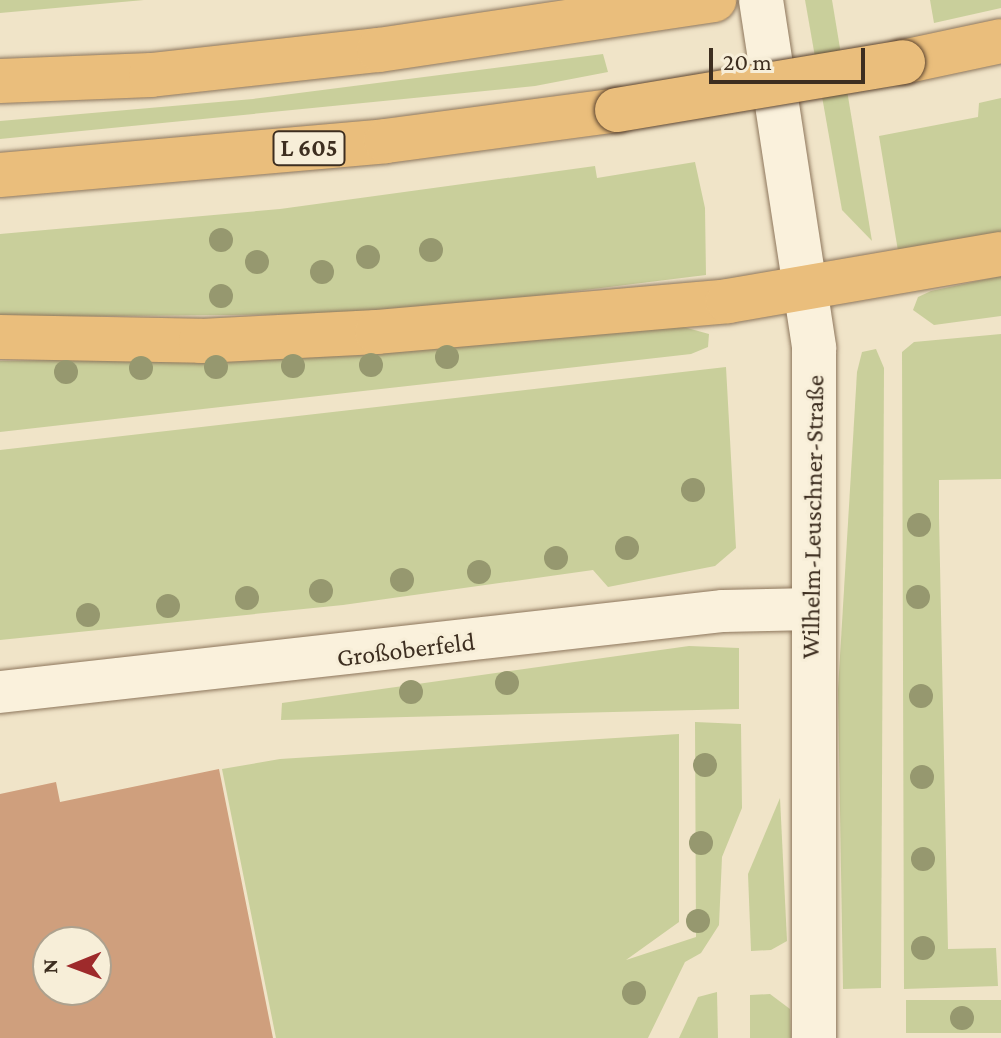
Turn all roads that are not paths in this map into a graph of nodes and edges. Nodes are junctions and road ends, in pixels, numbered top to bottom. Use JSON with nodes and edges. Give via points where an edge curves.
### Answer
{"nodes":[{"id":1,"x":714,"y":0,"type":"edge"},
{"id":2,"x":761,"y":0,"type":"edge"},
{"id":3,"x":1001,"y":41,"type":"edge"},
{"id":4,"x":0,"y":81,"type":"edge"},
{"id":5,"x":0,"y":175,"type":"edge"},
{"id":6,"x":1001,"y":254,"type":"edge"},
{"id":7,"x":809,"y":290,"type":"junction"},
{"id":8,"x":0,"y":337,"type":"edge"},
{"id":9,"x":812,"y":609,"type":"junction"},
{"id":10,"x":0,"y":692,"type":"edge"},
{"id":11,"x":814,"y":1038,"type":"edge"}],
"edges":[{"from":1,"to":4,"type":"highway","via":[[604,19],[151,75]]},
{"from":2,"to":7,"type":"street","name":"Wilhelm-Leuschner-Straße"},
{"from":3,"to":5,"type":"highway","number":"L 605","bridge":true,"via":[[617,110],[371,142]]},
{"from":6,"to":7,"type":"highway"},
{"from":7,"to":8,"type":"highway","via":[[377,332],[201,341]]},
{"from":7,"to":9,"type":"street","name":"Wilhelm-Leuschner-Straße","via":[[817,427]]},
{"from":9,"to":10,"type":"street","name":"Großoberfeld","via":[[723,611]]},
{"from":9,"to":11,"type":"street","name":"Wilhelm-Leuschner-Straße"}]}
